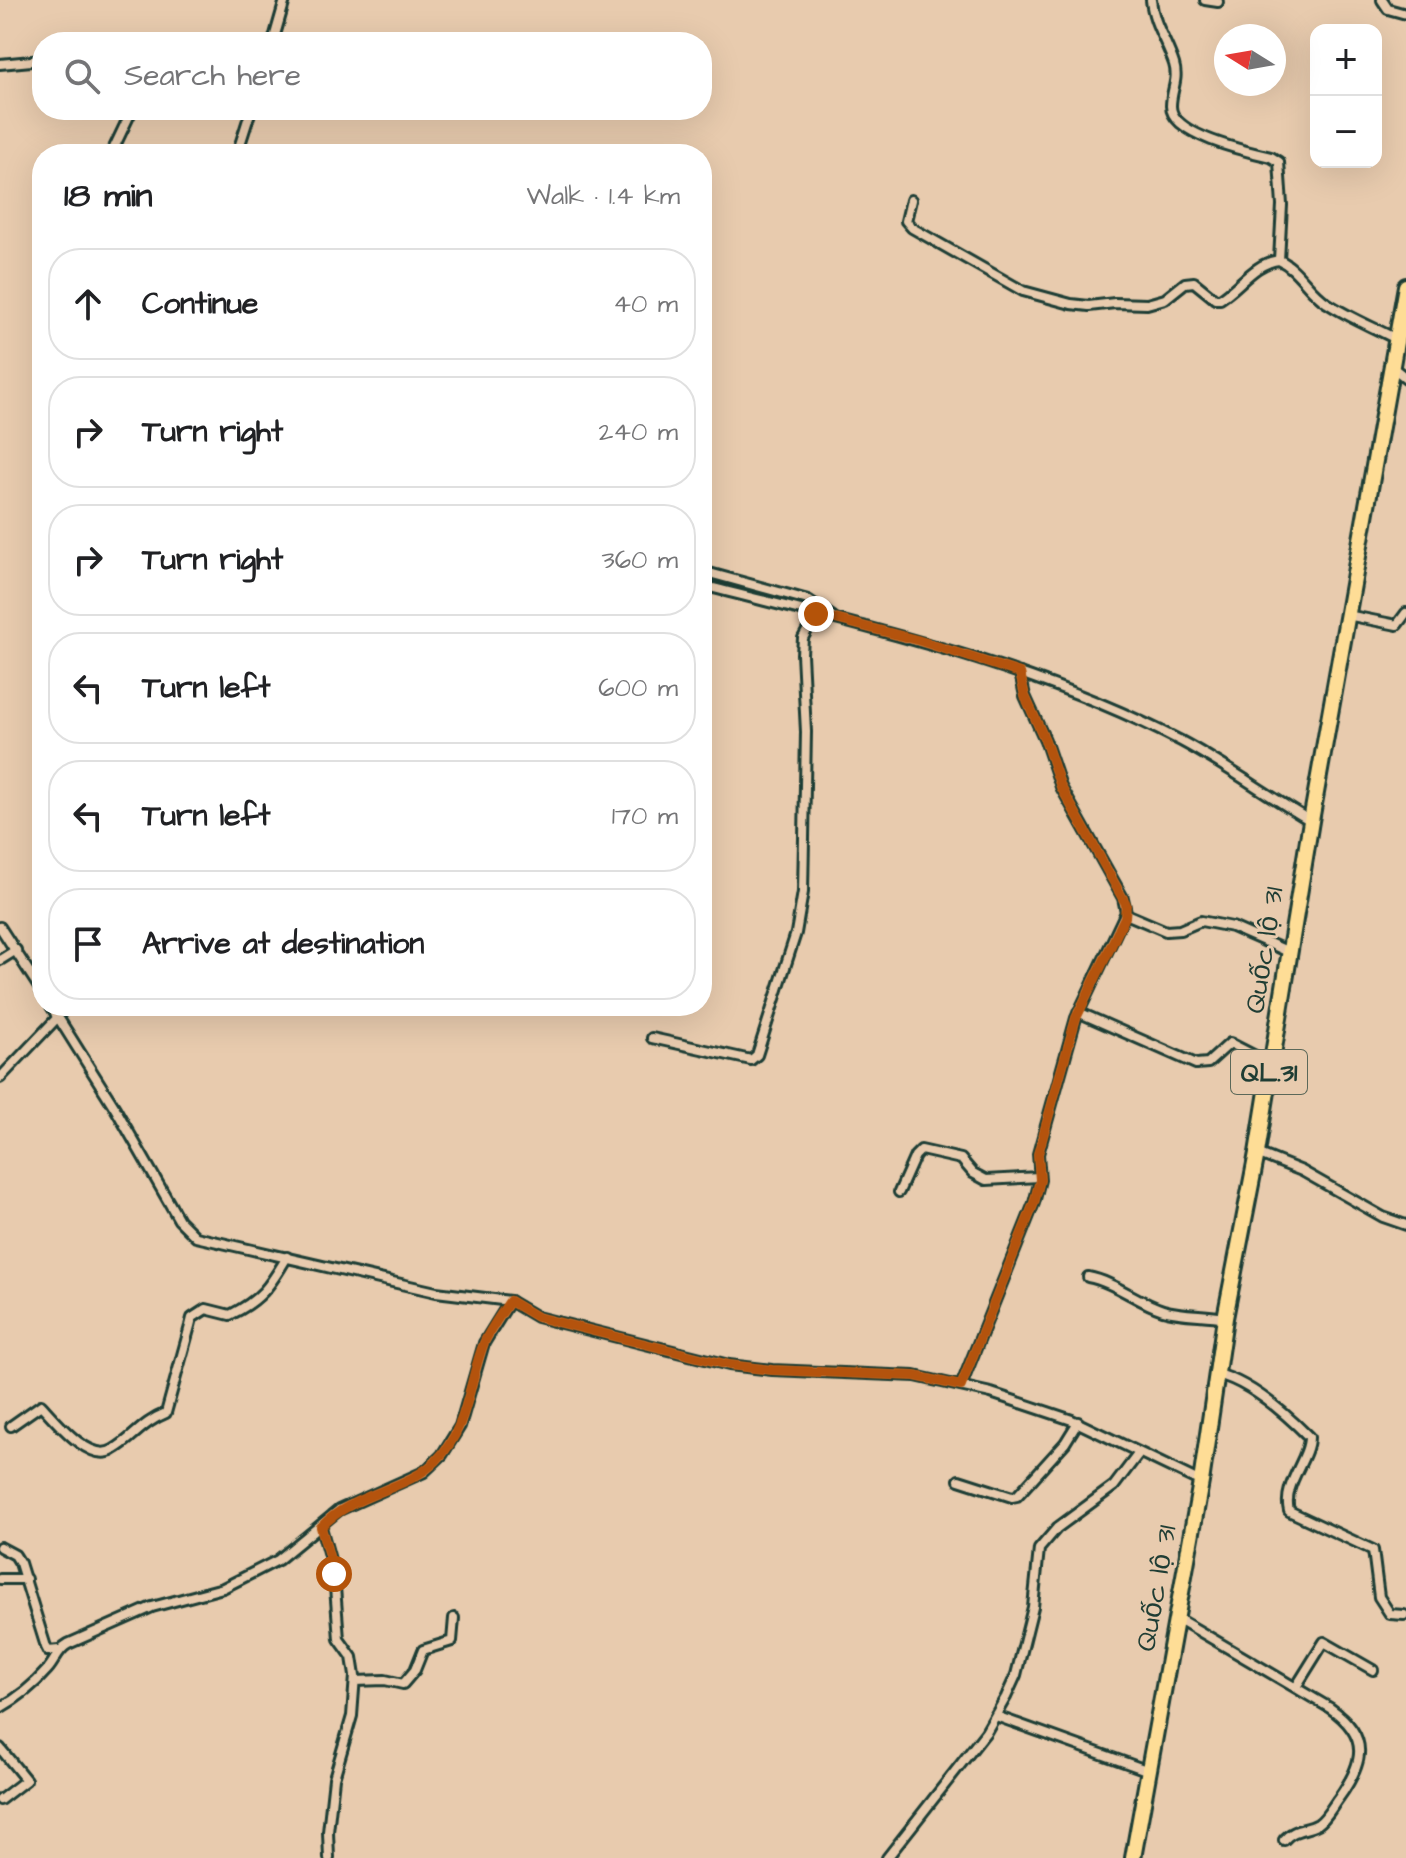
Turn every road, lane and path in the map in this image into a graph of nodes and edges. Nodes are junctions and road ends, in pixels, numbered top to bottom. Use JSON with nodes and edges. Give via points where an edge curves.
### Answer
{"nodes":[{"id":1,"x":285,"y":0,"type":"edge"},
{"id":2,"x":1151,"y":0,"type":"edge"},
{"id":3,"x":1205,"y":0,"type":"edge"},
{"id":4,"x":1382,"y":0,"type":"edge"},
{"id":5,"x":1218,"y":2,"type":"dead end"},
{"id":6,"x":1406,"y":14,"type":"edge"},
{"id":7,"x":276,"y":32,"type":"edge"},
{"id":8,"x":32,"y":61,"type":"edge"},
{"id":9,"x":0,"y":64,"type":"edge"},
{"id":10,"x":127,"y":120,"type":"edge"},
{"id":11,"x":248,"y":120,"type":"edge"},
{"id":12,"x":116,"y":144,"type":"edge"},
{"id":13,"x":240,"y":144,"type":"edge"},
{"id":14,"x":911,"y":200,"type":"dead end"},
{"id":15,"x":1279,"y":260,"type":"junction"},
{"id":16,"x":1406,"y":286,"type":"edge"},
{"id":17,"x":1396,"y":339,"type":"junction"},
{"id":18,"x":1392,"y":367,"type":"junction"},
{"id":19,"x":1406,"y":378,"type":"edge"},
{"id":20,"x":712,"y":574,"type":"edge"},
{"id":21,"x":712,"y":588,"type":"edge"},
{"id":22,"x":1406,"y":613,"type":"edge"},
{"id":23,"x":816,"y":614,"type":"junction"},
{"id":24,"x":1347,"y":615,"type":"junction"},
{"id":25,"x":833,"y":617,"type":"junction"},
{"id":26,"x":1020,"y":673,"type":"junction"},
{"id":27,"x":1311,"y":821,"type":"junction"},
{"id":28,"x":1126,"y":914,"type":"junction"},
{"id":29,"x":0,"y":927,"type":"edge"},
{"id":30,"x":16,"y":950,"type":"junction"},
{"id":31,"x":1289,"y":952,"type":"junction"},
{"id":32,"x":0,"y":960,"type":"edge"},
{"id":33,"x":32,"y":976,"type":"edge"},
{"id":34,"x":1078,"y":1012,"type":"junction"},
{"id":35,"x":57,"y":1016,"type":"joint"},
{"id":36,"x":652,"y":1038,"type":"dead end"},
{"id":37,"x":1271,"y":1064,"type":"junction"},
{"id":38,"x":0,"y":1078,"type":"edge"},
{"id":39,"x":1257,"y":1153,"type":"junction"},
{"id":40,"x":1039,"y":1177,"type":"junction"},
{"id":41,"x":899,"y":1192,"type":"dead end"},
{"id":42,"x":1406,"y":1225,"type":"edge"},
{"id":43,"x":287,"y":1257,"type":"junction"},
{"id":44,"x":1088,"y":1277,"type":"dead end"},
{"id":45,"x":510,"y":1301,"type":"junction"},
{"id":46,"x":1225,"y":1318,"type":"junction"},
{"id":47,"x":1217,"y":1374,"type":"junction"},
{"id":48,"x":961,"y":1386,"type":"junction"},
{"id":49,"x":1078,"y":1422,"type":"junction"},
{"id":50,"x":11,"y":1426,"type":"dead end"},
{"id":51,"x":1139,"y":1453,"type":"junction"},
{"id":52,"x":959,"y":1480,"type":"dead end"},
{"id":53,"x":1201,"y":1482,"type":"junction"},
{"id":54,"x":321,"y":1527,"type":"junction"},
{"id":55,"x":0,"y":1547,"type":"edge"},
{"id":56,"x":0,"y":1579,"type":"edge"},
{"id":57,"x":26,"y":1579,"type":"junction"},
{"id":58,"x":1404,"y":1615,"type":"dead end"},
{"id":59,"x":454,"y":1618,"type":"dead end"},
{"id":60,"x":1177,"y":1618,"type":"junction"},
{"id":61,"x":59,"y":1650,"type":"junction"},
{"id":62,"x":1373,"y":1670,"type":"dead end"},
{"id":63,"x":355,"y":1681,"type":"junction"},
{"id":64,"x":1296,"y":1687,"type":"junction"},
{"id":65,"x":0,"y":1708,"type":"edge"},
{"id":66,"x":996,"y":1716,"type":"junction"},
{"id":67,"x":0,"y":1748,"type":"edge"},
{"id":68,"x":1149,"y":1771,"type":"junction"},
{"id":69,"x":0,"y":1800,"type":"edge"},
{"id":70,"x":1284,"y":1840,"type":"dead end"},
{"id":71,"x":329,"y":1858,"type":"edge"},
{"id":72,"x":887,"y":1858,"type":"edge"},
{"id":73,"x":1133,"y":1858,"type":"edge"}],
"edges":[{"from":1,"to":7,"type":"street"},
{"from":2,"to":15,"type":"street","via":[[1175,67],[1175,115],[1200,137],[1279,162]]},
{"from":3,"to":5,"type":"street"},
{"from":4,"to":6,"type":"street","via":[[1388,9]]},
{"from":8,"to":9,"type":"street"},
{"from":10,"to":12,"type":"street"},
{"from":11,"to":13,"type":"street"},
{"from":14,"to":15,"type":"street","via":[[906,221],[929,239],[1023,291],[1071,304],[1147,304],[1189,282],[1220,299],[1247,276]]},
{"from":15,"to":17,"type":"street","via":[[1328,304]]},
{"from":16,"to":17,"type":"highway","name":"Quốc lộ 31","number":"QL.31"},
{"from":17,"to":18,"type":"highway","name":"Quốc lộ 31","number":"QL.31"},
{"from":18,"to":19,"type":"street"},
{"from":18,"to":24,"type":"highway","name":"Quốc lộ 31","number":"QL.31"},
{"from":20,"to":25,"type":"street","via":[[815,602]]},
{"from":21,"to":23,"type":"street"},
{"from":22,"to":24,"type":"street","via":[[1397,625]]},
{"from":23,"to":25,"type":"street"},
{"from":23,"to":36,"type":"street","via":[[803,638],[802,654],[806,795],[800,916],[757,1055],[751,1060]]},
{"from":24,"to":27,"type":"highway","name":"Quốc lộ 31","number":"QL.31"},
{"from":25,"to":26,"type":"street"},
{"from":26,"to":27,"type":"street","via":[[1183,742]]},
{"from":26,"to":28,"type":"street","via":[[1061,787],[1123,898]]},
{"from":27,"to":31,"type":"highway","name":"Quốc lộ 31","number":"QL.31"},
{"from":28,"to":31,"type":"street","via":[[1166,931],[1201,921],[1232,927]]},
{"from":28,"to":34,"type":"street"},
{"from":29,"to":30,"type":"street"},
{"from":30,"to":32,"type":"street"},
{"from":30,"to":33,"type":"street"},
{"from":31,"to":37,"type":"highway","name":"Quốc lộ 31","number":"QL.31"},
{"from":34,"to":37,"type":"street","via":[[1196,1064],[1208,1063],[1230,1043]]},
{"from":34,"to":40,"type":"street","via":[[1038,1154]]},
{"from":35,"to":38,"type":"street"},
{"from":35,"to":43,"type":"street","via":[[184,1226],[196,1237]]},
{"from":37,"to":39,"type":"highway","name":"Quốc lộ 31","number":"QL.31"},
{"from":39,"to":42,"type":"street"},
{"from":39,"to":46,"type":"highway","name":"Quốc lộ 31","number":"QL.31"},
{"from":40,"to":41,"type":"street","via":[[986,1180],[961,1159],[921,1150]]},
{"from":40,"to":48,"type":"street","via":[[1023,1234]]},
{"from":43,"to":45,"type":"street","via":[[436,1292]]},
{"from":43,"to":50,"type":"street","via":[[257,1299],[230,1315],[206,1309],[192,1318],[166,1413],[147,1421],[112,1451],[98,1452],[76,1441],[41,1405]]},
{"from":44,"to":46,"type":"street","via":[[1163,1310]]},
{"from":45,"to":48,"type":"street","via":[[537,1317],[729,1365],[915,1376]]},
{"from":45,"to":54,"type":"street","via":[[484,1343],[466,1411],[442,1455],[424,1472],[347,1506]]},
{"from":46,"to":47,"type":"highway","name":"Quốc lộ 31","number":"QL.31"},
{"from":47,"to":53,"type":"highway","name":"Quốc lộ 31","number":"QL.31"},
{"from":47,"to":58,"type":"street","via":[[1255,1391],[1309,1437],[1287,1502],[1289,1511],[1373,1550],[1379,1597],[1390,1614]]},
{"from":48,"to":49,"type":"street"},
{"from":49,"to":51,"type":"street"},
{"from":49,"to":52,"type":"street","via":[[1017,1496]]},
{"from":51,"to":53,"type":"street"},
{"from":51,"to":66,"type":"street","via":[[1114,1486],[1057,1528],[1039,1549],[1036,1591],[1016,1675]]},
{"from":53,"to":60,"type":"highway","name":"Quốc lộ 31","number":"QL.31"},
{"from":54,"to":61,"type":"street","via":[[278,1560],[223,1588],[152,1607]]},
{"from":54,"to":63,"type":"street","via":[[334,1574],[339,1639],[353,1660]]},
{"from":55,"to":57,"type":"street","via":[[15,1555]]},
{"from":56,"to":57,"type":"street"},
{"from":57,"to":61,"type":"street","via":[[46,1647]]},
{"from":59,"to":63,"type":"street","via":[[452,1641],[423,1650],[403,1684]]},
{"from":60,"to":64,"type":"street"},
{"from":60,"to":68,"type":"highway","name":"Quốc lộ 31","number":"QL.31"},
{"from":61,"to":65,"type":"street","via":[[30,1688]]},
{"from":62,"to":64,"type":"street","via":[[1324,1642]]},
{"from":63,"to":71,"type":"street","via":[[352,1716],[334,1778]]},
{"from":64,"to":70,"type":"street","via":[[1347,1720],[1360,1751],[1353,1776],[1320,1822]]},
{"from":66,"to":68,"type":"street"},
{"from":66,"to":72,"type":"street"},
{"from":67,"to":69,"type":"street","via":[[26,1780]]},
{"from":68,"to":73,"type":"highway","name":"Quốc lộ 31","number":"QL.31"}]}
